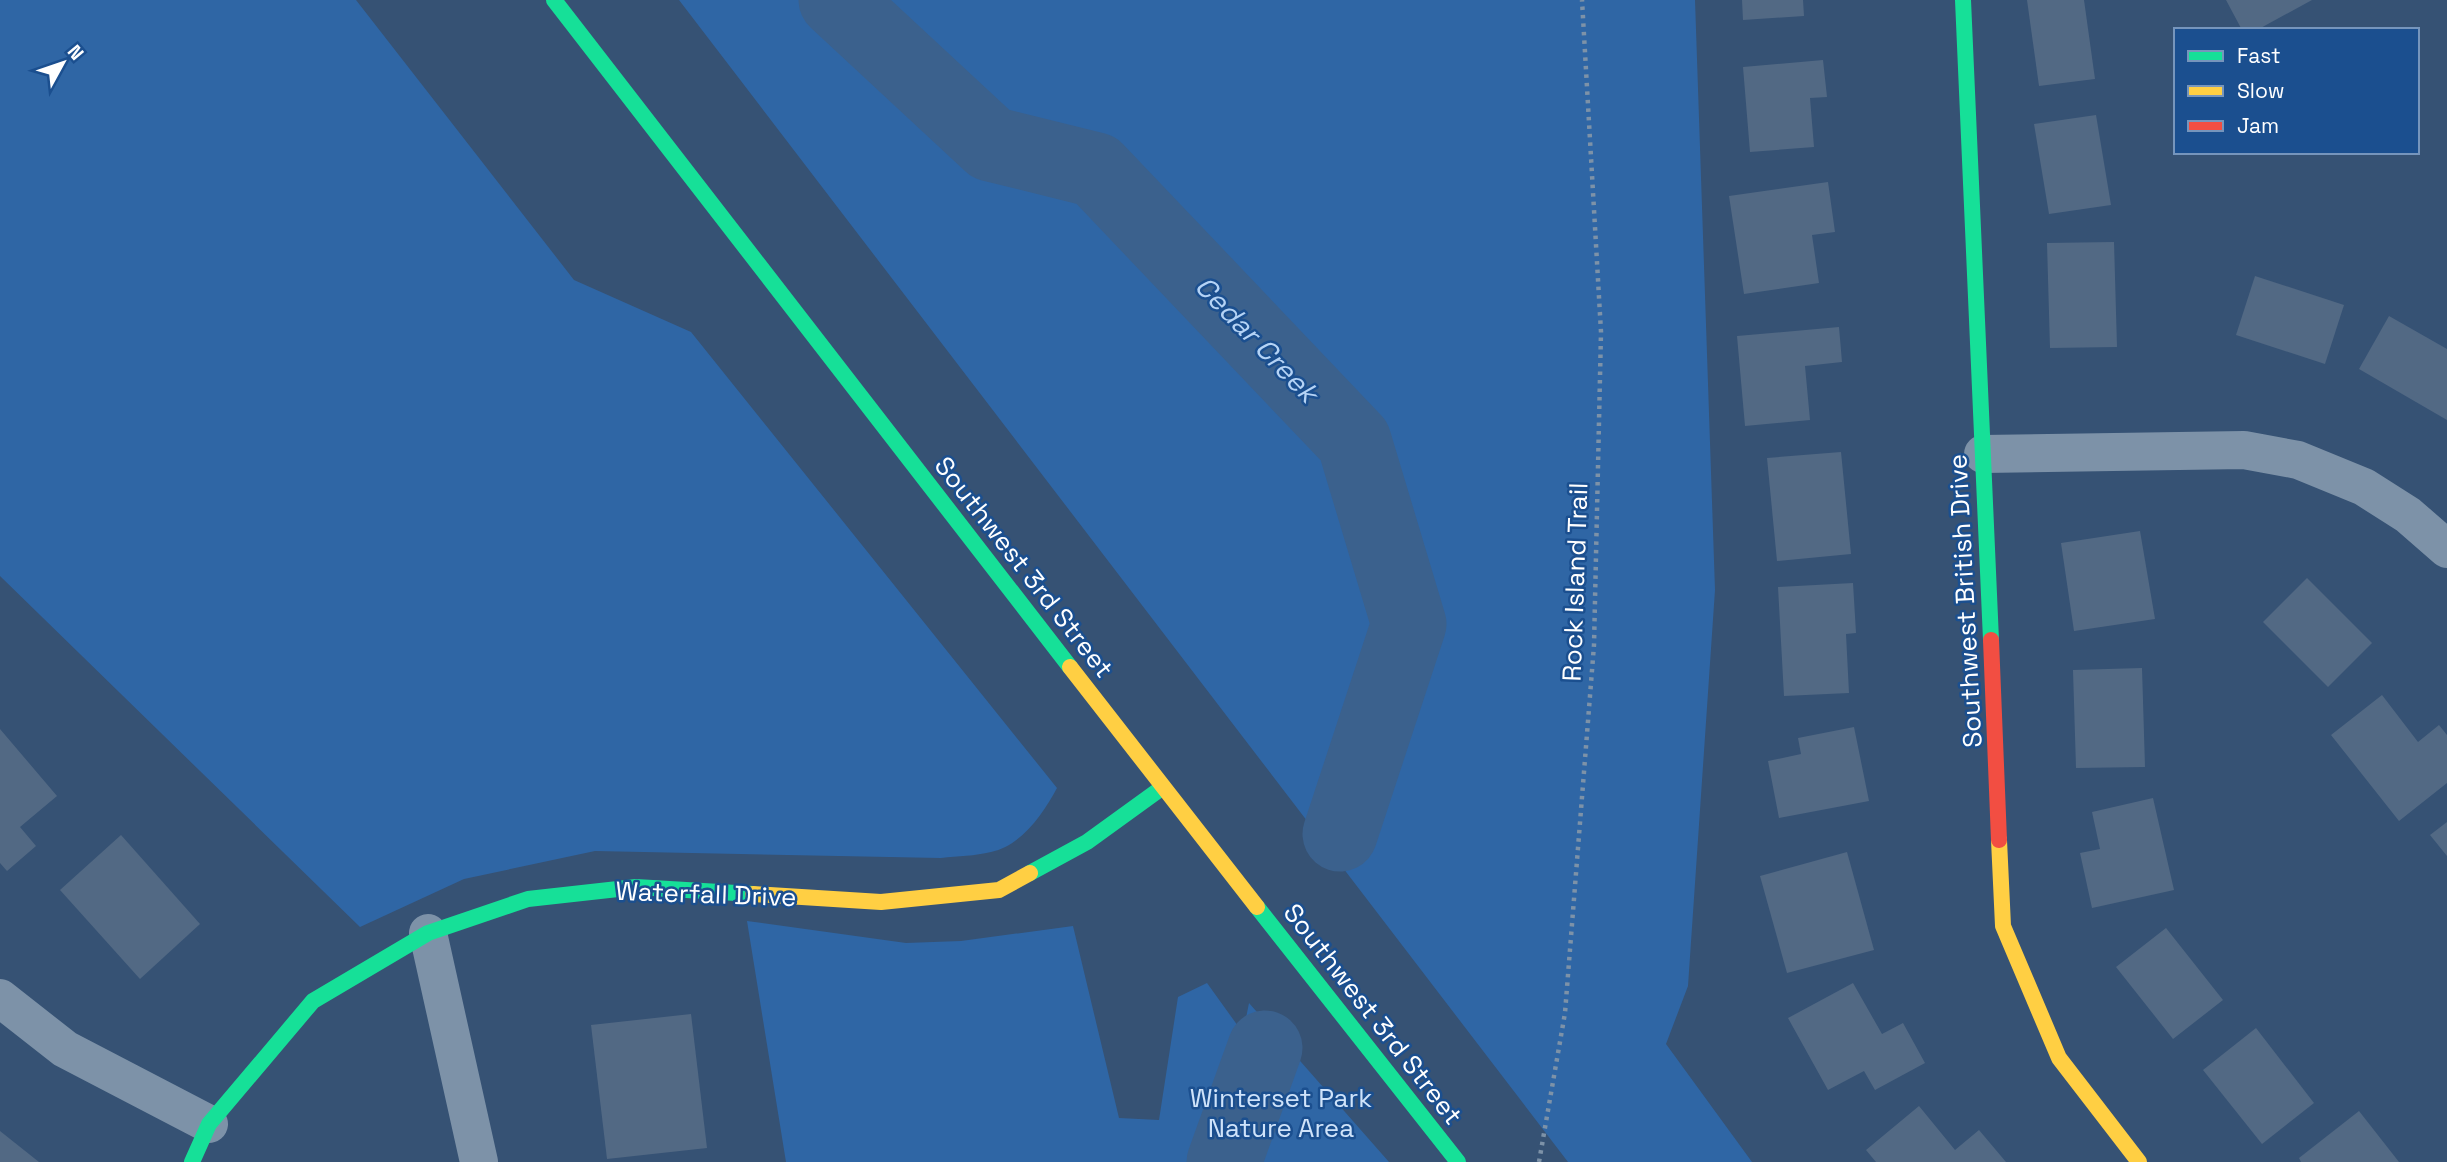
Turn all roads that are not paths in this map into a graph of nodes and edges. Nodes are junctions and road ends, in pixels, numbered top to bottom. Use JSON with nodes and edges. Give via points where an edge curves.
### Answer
{"nodes":[{"id":1,"x":554,"y":0,"type":"edge"},
{"id":2,"x":1963,"y":0,"type":"edge"},
{"id":3,"x":1983,"y":454,"type":"junction"},
{"id":4,"x":2447,"y":549,"type":"edge"},
{"id":5,"x":1163,"y":787,"type":"junction"},
{"id":6,"x":428,"y":933,"type":"junction"},
{"id":7,"x":0,"y":998,"type":"edge"},
{"id":8,"x":209,"y":1124,"type":"junction"},
{"id":9,"x":192,"y":1162,"type":"edge"},
{"id":10,"x":479,"y":1162,"type":"edge"},
{"id":11,"x":1458,"y":1162,"type":"edge"},
{"id":12,"x":2139,"y":1162,"type":"edge"}],
"edges":[{"from":1,"to":5,"type":"street","name":"Southwest 3rd Street"},
{"from":2,"to":3,"type":"street","name":"Southwest British Drive"},
{"from":3,"to":4,"type":"street","via":[[2244,450],[2298,460],[2364,487],[2408,515]]},
{"from":3,"to":12,"type":"street","name":"Southwest British Drive","via":[[2004,926],[2059,1058]]},
{"from":5,"to":6,"type":"street","name":"Waterfall Drive","via":[[1087,842],[999,890],[881,902],[636,887],[528,899]]},
{"from":5,"to":11,"type":"street","name":"Southwest 3rd Street"},
{"from":6,"to":8,"type":"street","name":"Waterfall Drive","via":[[313,1001]]},
{"from":6,"to":10,"type":"street"},
{"from":7,"to":8,"type":"street","via":[[65,1049]]},
{"from":8,"to":9,"type":"street","name":"Waterfall Drive"}]}
